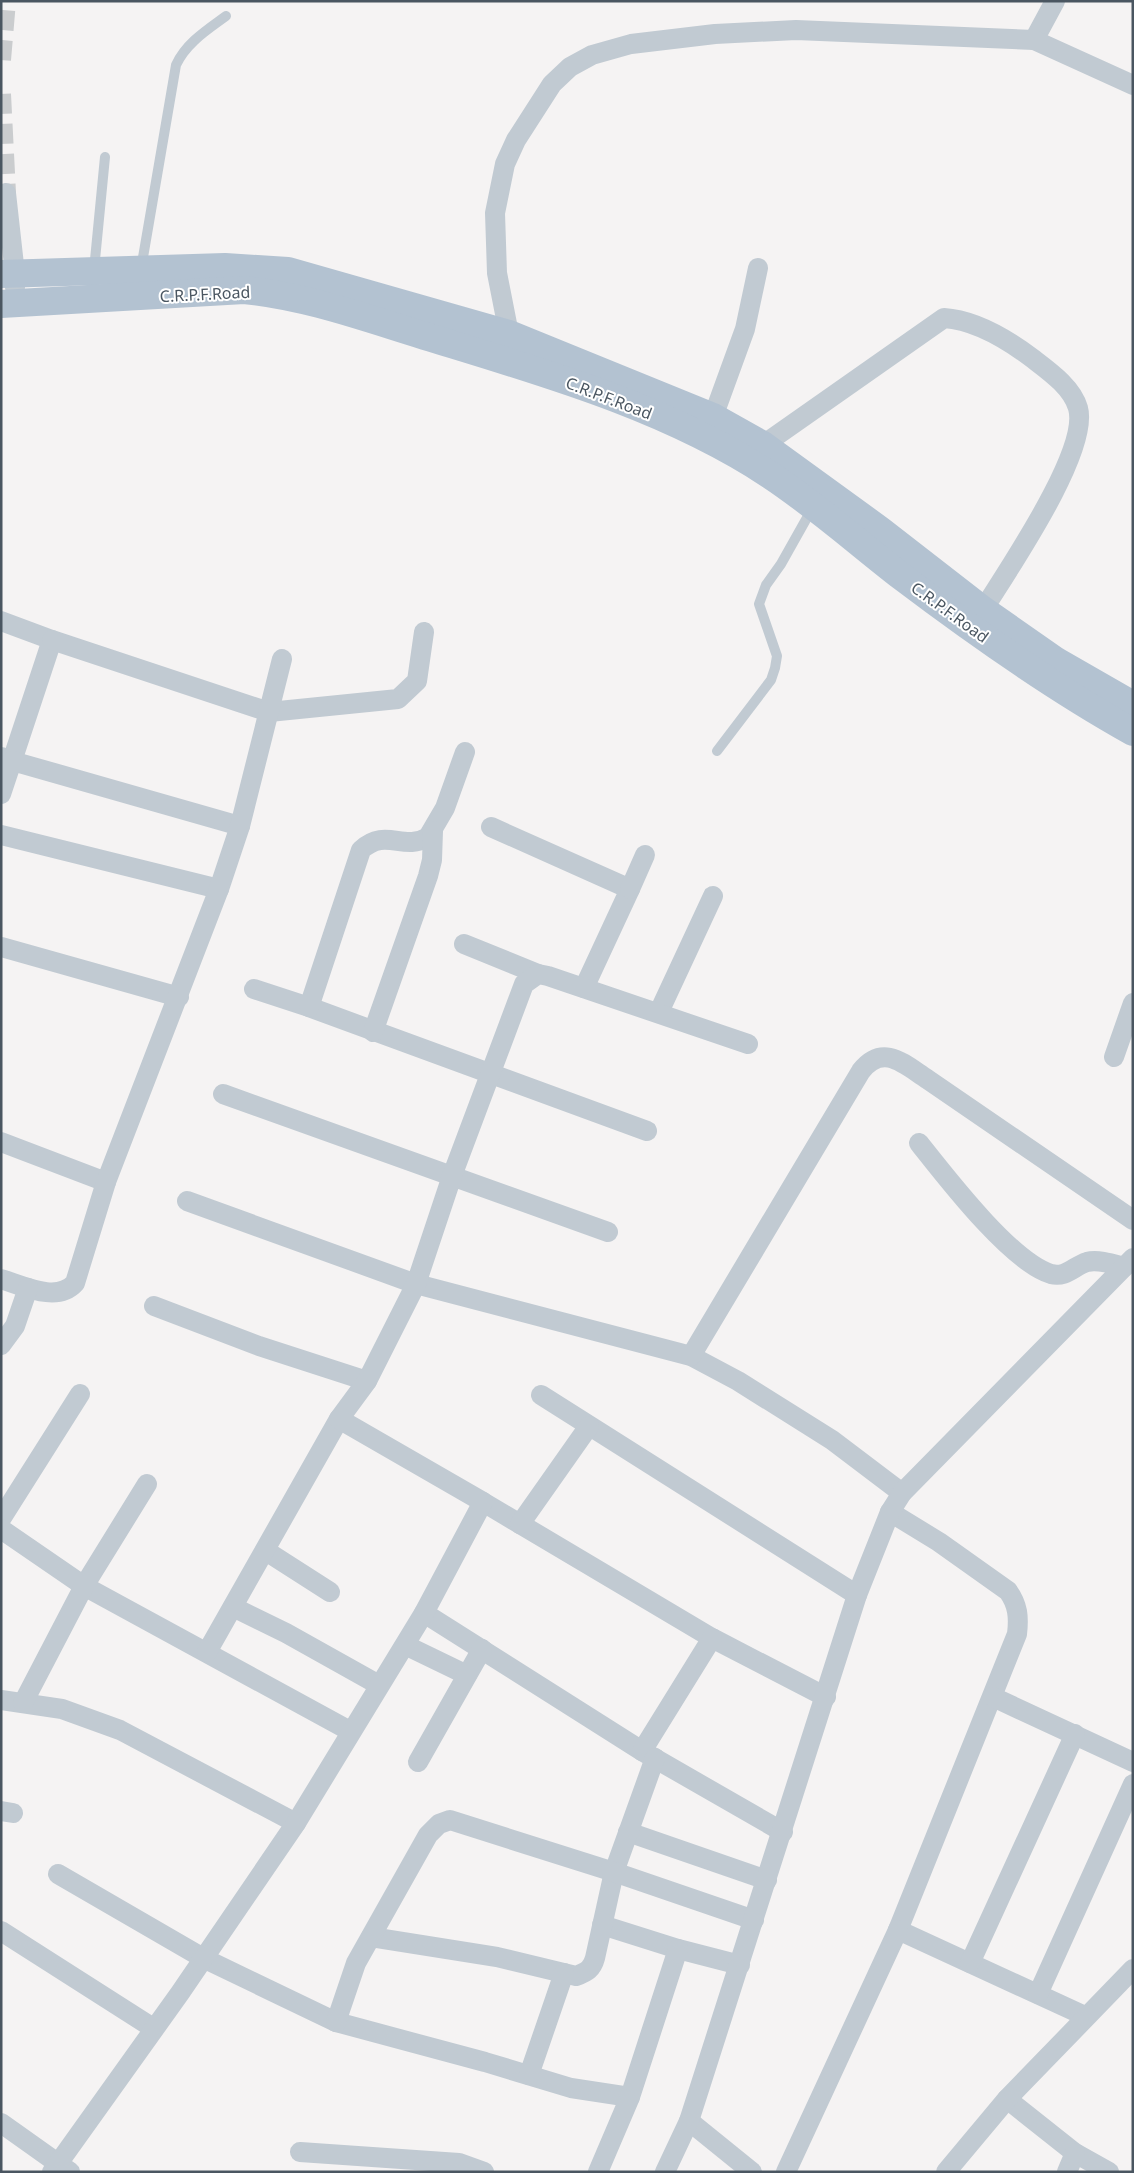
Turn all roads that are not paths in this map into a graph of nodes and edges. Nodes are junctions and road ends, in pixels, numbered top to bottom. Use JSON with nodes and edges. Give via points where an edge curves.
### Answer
{"nodes":[{"id":1,"x":1055,"y":1,"type":"edge"},
{"id":2,"x":226,"y":16,"type":"dead end"},
{"id":3,"x":1034,"y":40,"type":"junction"},
{"id":4,"x":1133,"y":85,"type":"edge"},
{"id":5,"x":106,"y":157,"type":"dead end"},
{"id":6,"x":6,"y":193,"type":"dead end"},
{"id":7,"x":758,"y":268,"type":"dead end"},
{"id":8,"x":141,"y":270,"type":"junction"},
{"id":9,"x":94,"y":271,"type":"junction"},
{"id":10,"x":8,"y":274,"type":"edge"},
{"id":11,"x":7,"y":304,"type":"edge"},
{"id":12,"x":509,"y":334,"type":"junction"},
{"id":13,"x":714,"y":416,"type":"junction"},
{"id":14,"x":763,"y":444,"type":"junction"},
{"id":15,"x":814,"y":506,"type":"junction"},
{"id":16,"x":983,"y":610,"type":"junction"},
{"id":17,"x":1,"y":621,"type":"edge"},
{"id":18,"x":424,"y":632,"type":"dead end"},
{"id":19,"x":52,"y":640,"type":"junction"},
{"id":20,"x":282,"y":659,"type":"dead end"},
{"id":21,"x":1133,"y":705,"type":"edge"},
{"id":22,"x":269,"y":712,"type":"junction"},
{"id":23,"x":1133,"y":732,"type":"edge"},
{"id":24,"x":717,"y":751,"type":"dead end"},
{"id":25,"x":465,"y":752,"type":"dead end"},
{"id":26,"x":7,"y":759,"type":"edge"},
{"id":27,"x":1,"y":794,"type":"edge"},
{"id":28,"x":240,"y":826,"type":"junction"},
{"id":29,"x":491,"y":827,"type":"dead end"},
{"id":30,"x":433,"y":831,"type":"junction"},
{"id":31,"x":1,"y":835,"type":"edge"},
{"id":32,"x":645,"y":855,"type":"dead end"},
{"id":33,"x":219,"y":889,"type":"junction"},
{"id":34,"x":630,"y":889,"type":"junction"},
{"id":35,"x":713,"y":896,"type":"dead end"},
{"id":36,"x":464,"y":944,"type":"dead end"},
{"id":37,"x":1,"y":947,"type":"edge"},
{"id":38,"x":538,"y":974,"type":"junction"},
{"id":39,"x":584,"y":988,"type":"junction"},
{"id":40,"x":254,"y":989,"type":"dead end"},
{"id":41,"x":179,"y":997,"type":"junction"},
{"id":42,"x":1133,"y":1003,"type":"edge"},
{"id":43,"x":309,"y":1007,"type":"junction"},
{"id":44,"x":659,"y":1012,"type":"junction"},
{"id":45,"x":373,"y":1032,"type":"junction"},
{"id":46,"x":748,"y":1044,"type":"dead end"},
{"id":47,"x":1114,"y":1057,"type":"dead end"},
{"id":48,"x":490,"y":1073,"type":"junction"},
{"id":49,"x":223,"y":1094,"type":"dead end"},
{"id":50,"x":647,"y":1131,"type":"dead end"},
{"id":51,"x":1,"y":1142,"type":"edge"},
{"id":52,"x":919,"y":1143,"type":"dead end"},
{"id":53,"x":452,"y":1176,"type":"junction"},
{"id":54,"x":106,"y":1182,"type":"junction"},
{"id":55,"x":187,"y":1201,"type":"dead end"},
{"id":56,"x":1133,"y":1220,"type":"edge"},
{"id":57,"x":608,"y":1232,"type":"dead end"},
{"id":58,"x":1128,"y":1263,"type":"edge"},
{"id":59,"x":1,"y":1279,"type":"edge"},
{"id":60,"x":416,"y":1284,"type":"junction"},
{"id":61,"x":28,"y":1288,"type":"junction"},
{"id":62,"x":154,"y":1306,"type":"dead end"},
{"id":63,"x":1,"y":1345,"type":"edge"},
{"id":64,"x":691,"y":1356,"type":"junction"},
{"id":65,"x":367,"y":1381,"type":"junction"},
{"id":66,"x":80,"y":1394,"type":"dead end"},
{"id":67,"x":541,"y":1395,"type":"dead end"},
{"id":68,"x":339,"y":1419,"type":"junction"},
{"id":69,"x":589,"y":1426,"type":"junction"},
{"id":70,"x":147,"y":1484,"type":"dead end"},
{"id":71,"x":902,"y":1493,"type":"junction"},
{"id":72,"x":483,"y":1502,"type":"junction"},
{"id":73,"x":890,"y":1512,"type":"junction"},
{"id":74,"x":1,"y":1519,"type":"edge"},
{"id":75,"x":520,"y":1524,"type":"junction"},
{"id":76,"x":1,"y":1529,"type":"edge"},
{"id":77,"x":266,"y":1551,"type":"junction"},
{"id":78,"x":84,"y":1586,"type":"junction"},
{"id":79,"x":330,"y":1592,"type":"dead end"},
{"id":80,"x":857,"y":1595,"type":"junction"},
{"id":81,"x":234,"y":1607,"type":"junction"},
{"id":82,"x":424,"y":1613,"type":"junction"},
{"id":83,"x":712,"y":1638,"type":"junction"},
{"id":84,"x":405,"y":1645,"type":"junction"},
{"id":85,"x":482,"y":1649,"type":"junction"},
{"id":86,"x":208,"y":1652,"type":"junction"},
{"id":87,"x":467,"y":1675,"type":"junction"},
{"id":88,"x":379,"y":1685,"type":"junction"},
{"id":89,"x":826,"y":1697,"type":"junction"},
{"id":90,"x":993,"y":1697,"type":"junction"},
{"id":91,"x":1,"y":1700,"type":"edge"},
{"id":92,"x":23,"y":1703,"type":"junction"},
{"id":93,"x":350,"y":1731,"type":"junction"},
{"id":94,"x":1075,"y":1734,"type":"junction"},
{"id":95,"x":649,"y":1754,"type":"junction"},
{"id":96,"x":418,"y":1762,"type":"dead end"},
{"id":97,"x":1133,"y":1762,"type":"edge"},
{"id":98,"x":1133,"y":1784,"type":"edge"},
{"id":99,"x":296,"y":1823,"type":"junction"},
{"id":100,"x":628,"y":1832,"type":"junction"},
{"id":101,"x":782,"y":1832,"type":"junction"},
{"id":102,"x":614,"y":1872,"type":"junction"},
{"id":103,"x":58,"y":1874,"type":"dead end"},
{"id":104,"x":767,"y":1880,"type":"junction"},
{"id":105,"x":754,"y":1920,"type":"junction"},
{"id":106,"x":602,"y":1925,"type":"junction"},
{"id":107,"x":898,"y":1930,"type":"junction"},
{"id":108,"x":370,"y":1937,"type":"junction"},
{"id":109,"x":4,"y":1938,"type":"edge"},
{"id":110,"x":678,"y":1949,"type":"junction"},
{"id":111,"x":203,"y":1958,"type":"junction"},
{"id":112,"x":970,"y":1963,"type":"junction"},
{"id":113,"x":740,"y":1965,"type":"junction"},
{"id":114,"x":1133,"y":1969,"type":"edge"},
{"id":115,"x":564,"y":1974,"type":"junction"},
{"id":116,"x":1038,"y":1994,"type":"junction"},
{"id":117,"x":1085,"y":2016,"type":"junction"},
{"id":118,"x":336,"y":2022,"type":"junction"},
{"id":119,"x":153,"y":2028,"type":"junction"},
{"id":120,"x":529,"y":2075,"type":"junction"},
{"id":121,"x":630,"y":2098,"type":"junction"},
{"id":122,"x":1007,"y":2099,"type":"junction"},
{"id":123,"x":689,"y":2121,"type":"junction"},
{"id":124,"x":1,"y":2122,"type":"edge"},
{"id":125,"x":300,"y":2152,"type":"dead end"},
{"id":126,"x":1075,"y":2154,"type":"junction"},
{"id":127,"x":60,"y":2169,"type":"edge"},
{"id":128,"x":484,"y":2172,"type":"edge"},
{"id":129,"x":598,"y":2172,"type":"edge"},
{"id":130,"x":665,"y":2172,"type":"edge"},
{"id":131,"x":752,"y":2172,"type":"edge"},
{"id":132,"x":786,"y":2172,"type":"edge"},
{"id":133,"x":946,"y":2172,"type":"edge"},
{"id":134,"x":1067,"y":2172,"type":"edge"},
{"id":135,"x":1109,"y":2172,"type":"edge"}],
"edges":[{"from":1,"to":3,"type":"street"},
{"from":2,"to":8,"type":"lane","via":[[192,42],[176,65]]},
{"from":3,"to":4,"type":"street"},
{"from":3,"to":12,"type":"street","via":[[796,30],[706,35],[631,44],[592,55],[570,67],[552,84],[516,140],[505,164],[495,214],[497,273]]},
{"from":5,"to":9,"type":"lane"},
{"from":6,"to":10,"type":"street"},
{"from":7,"to":13,"type":"street","via":[[744,329]]},
{"from":8,"to":9,"type":"main road","name":"C.R.P.F.Road"},
{"from":8,"to":12,"type":"main road","name":"C.R.P.F.Road","via":[[225,267],[288,271]]},
{"from":9,"to":10,"type":"main road","name":"C.R.P.F.Road"},
{"from":10,"to":11,"type":"street"},
{"from":11,"to":15,"type":"main road","name":"C.R.P.F.Road","via":[[244,290],[290,297],[527,368],[649,412],[754,465]]},
{"from":12,"to":13,"type":"main road","name":"C.R.P.F.Road"},
{"from":13,"to":14,"type":"main road","name":"C.R.P.F.Road"},
{"from":14,"to":16,"type":"main road","name":"C.R.P.F.Road"},
{"from":14,"to":16,"type":"street","via":[[944,318],[969,322],[1021,350],[1046,368],[1062,383],[1078,407],[1080,419],[1075,439],[1054,492]]},
{"from":15,"to":23,"type":"main road","name":"C.R.P.F.Road","via":[[955,617],[1024,666]]},
{"from":15,"to":24,"type":"lane","via":[[766,585],[759,604],[777,656],[771,680]]},
{"from":16,"to":21,"type":"main road","name":"C.R.P.F.Road","via":[[1056,661]]},
{"from":17,"to":19,"type":"street"},
{"from":18,"to":22,"type":"street","via":[[417,681],[398,699]]},
{"from":19,"to":22,"type":"street"},
{"from":19,"to":26,"type":"street"},
{"from":20,"to":22,"type":"street"},
{"from":22,"to":28,"type":"street"},
{"from":25,"to":30,"type":"street"},
{"from":26,"to":27,"type":"street"},
{"from":26,"to":28,"type":"street"},
{"from":28,"to":33,"type":"street"},
{"from":29,"to":34,"type":"street"},
{"from":30,"to":43,"type":"street","via":[[421,841],[378,839],[361,850]]},
{"from":30,"to":45,"type":"street","via":[[428,876]]},
{"from":31,"to":33,"type":"street"},
{"from":32,"to":34,"type":"street"},
{"from":33,"to":41,"type":"street"},
{"from":34,"to":39,"type":"street"},
{"from":35,"to":44,"type":"street"},
{"from":36,"to":38,"type":"street"},
{"from":37,"to":41,"type":"street"},
{"from":38,"to":39,"type":"street"},
{"from":38,"to":48,"type":"street","via":[[524,984]]},
{"from":39,"to":44,"type":"street"},
{"from":40,"to":43,"type":"street"},
{"from":41,"to":54,"type":"street"},
{"from":42,"to":47,"type":"street"},
{"from":43,"to":45,"type":"street"},
{"from":44,"to":46,"type":"street"},
{"from":45,"to":48,"type":"street"},
{"from":48,"to":50,"type":"street"},
{"from":48,"to":53,"type":"street"},
{"from":49,"to":53,"type":"street"},
{"from":51,"to":54,"type":"street"},
{"from":52,"to":58,"type":"street","via":[[981,1218],[1041,1269],[1062,1274],[1088,1262]]},
{"from":53,"to":57,"type":"street"},
{"from":53,"to":60,"type":"street"},
{"from":54,"to":61,"type":"street","via":[[75,1283],[58,1294]]},
{"from":55,"to":60,"type":"street"},
{"from":56,"to":64,"type":"street","via":[[898,1061],[888,1057],[870,1060]]},
{"from":58,"to":71,"type":"street"},
{"from":59,"to":61,"type":"street"},
{"from":60,"to":64,"type":"street"},
{"from":60,"to":65,"type":"street"},
{"from":61,"to":63,"type":"street","via":[[15,1326]]},
{"from":62,"to":65,"type":"street","via":[[259,1346]]},
{"from":64,"to":71,"type":"street","via":[[738,1381],[832,1440]]},
{"from":65,"to":68,"type":"street"},
{"from":66,"to":74,"type":"street"},
{"from":67,"to":69,"type":"street"},
{"from":68,"to":72,"type":"street"},
{"from":68,"to":77,"type":"street"},
{"from":69,"to":75,"type":"street"},
{"from":69,"to":80,"type":"street"},
{"from":70,"to":78,"type":"street"},
{"from":71,"to":73,"type":"street"},
{"from":72,"to":75,"type":"street"},
{"from":72,"to":82,"type":"street"},
{"from":73,"to":80,"type":"street"},
{"from":73,"to":90,"type":"street","via":[[1008,1591],[1015,1601],[1017,1634]]},
{"from":75,"to":83,"type":"street"},
{"from":76,"to":78,"type":"street"},
{"from":77,"to":79,"type":"street"},
{"from":77,"to":81,"type":"street"},
{"from":78,"to":86,"type":"street"},
{"from":78,"to":92,"type":"street"},
{"from":80,"to":89,"type":"street"},
{"from":81,"to":86,"type":"street"},
{"from":81,"to":88,"type":"street"},
{"from":82,"to":84,"type":"street"},
{"from":82,"to":85,"type":"street"},
{"from":83,"to":89,"type":"street"},
{"from":83,"to":95,"type":"street"},
{"from":84,"to":87,"type":"street"},
{"from":84,"to":88,"type":"street"},
{"from":85,"to":87,"type":"street"},
{"from":85,"to":95,"type":"street"},
{"from":86,"to":93,"type":"street"},
{"from":87,"to":96,"type":"street"},
{"from":88,"to":93,"type":"street"},
{"from":89,"to":101,"type":"street"},
{"from":90,"to":94,"type":"street"},
{"from":90,"to":107,"type":"street"},
{"from":91,"to":92,"type":"street"},
{"from":92,"to":99,"type":"street","via":[[62,1709],[120,1730]]},
{"from":93,"to":99,"type":"street"},
{"from":94,"to":97,"type":"street"},
{"from":94,"to":112,"type":"street"},
{"from":95,"to":100,"type":"street"},
{"from":95,"to":101,"type":"street"},
{"from":98,"to":116,"type":"street"},
{"from":99,"to":111,"type":"street"},
{"from":100,"to":102,"type":"street"},
{"from":100,"to":104,"type":"street"},
{"from":101,"to":104,"type":"street"},
{"from":102,"to":105,"type":"street"},
{"from":102,"to":106,"type":"street"},
{"from":102,"to":108,"type":"street","via":[[450,1820],[439,1824],[428,1835]]},
{"from":103,"to":111,"type":"street"},
{"from":104,"to":105,"type":"street"},
{"from":105,"to":113,"type":"street"},
{"from":106,"to":110,"type":"street"},
{"from":106,"to":115,"type":"street","via":[[592,1967],[576,1976]]},
{"from":107,"to":112,"type":"street"},
{"from":107,"to":132,"type":"street"},
{"from":108,"to":115,"type":"street","via":[[497,1957]]},
{"from":108,"to":118,"type":"street","via":[[356,1963]]},
{"from":109,"to":119,"type":"street"},
{"from":110,"to":113,"type":"street"},
{"from":110,"to":121,"type":"street"},
{"from":111,"to":118,"type":"street"},
{"from":111,"to":119,"type":"street"},
{"from":112,"to":116,"type":"street"},
{"from":113,"to":123,"type":"street"},
{"from":114,"to":117,"type":"street"},
{"from":115,"to":120,"type":"street"},
{"from":116,"to":117,"type":"street"},
{"from":117,"to":122,"type":"street"},
{"from":118,"to":120,"type":"street"},
{"from":119,"to":127,"type":"street"},
{"from":120,"to":121,"type":"street","via":[[571,2088]]},
{"from":121,"to":129,"type":"street"},
{"from":122,"to":126,"type":"street"},
{"from":122,"to":133,"type":"street"},
{"from":123,"to":130,"type":"street"},
{"from":123,"to":131,"type":"street"},
{"from":124,"to":127,"type":"street"},
{"from":125,"to":128,"type":"street","via":[[459,2164]]},
{"from":126,"to":134,"type":"street"},
{"from":126,"to":135,"type":"street"}]}
